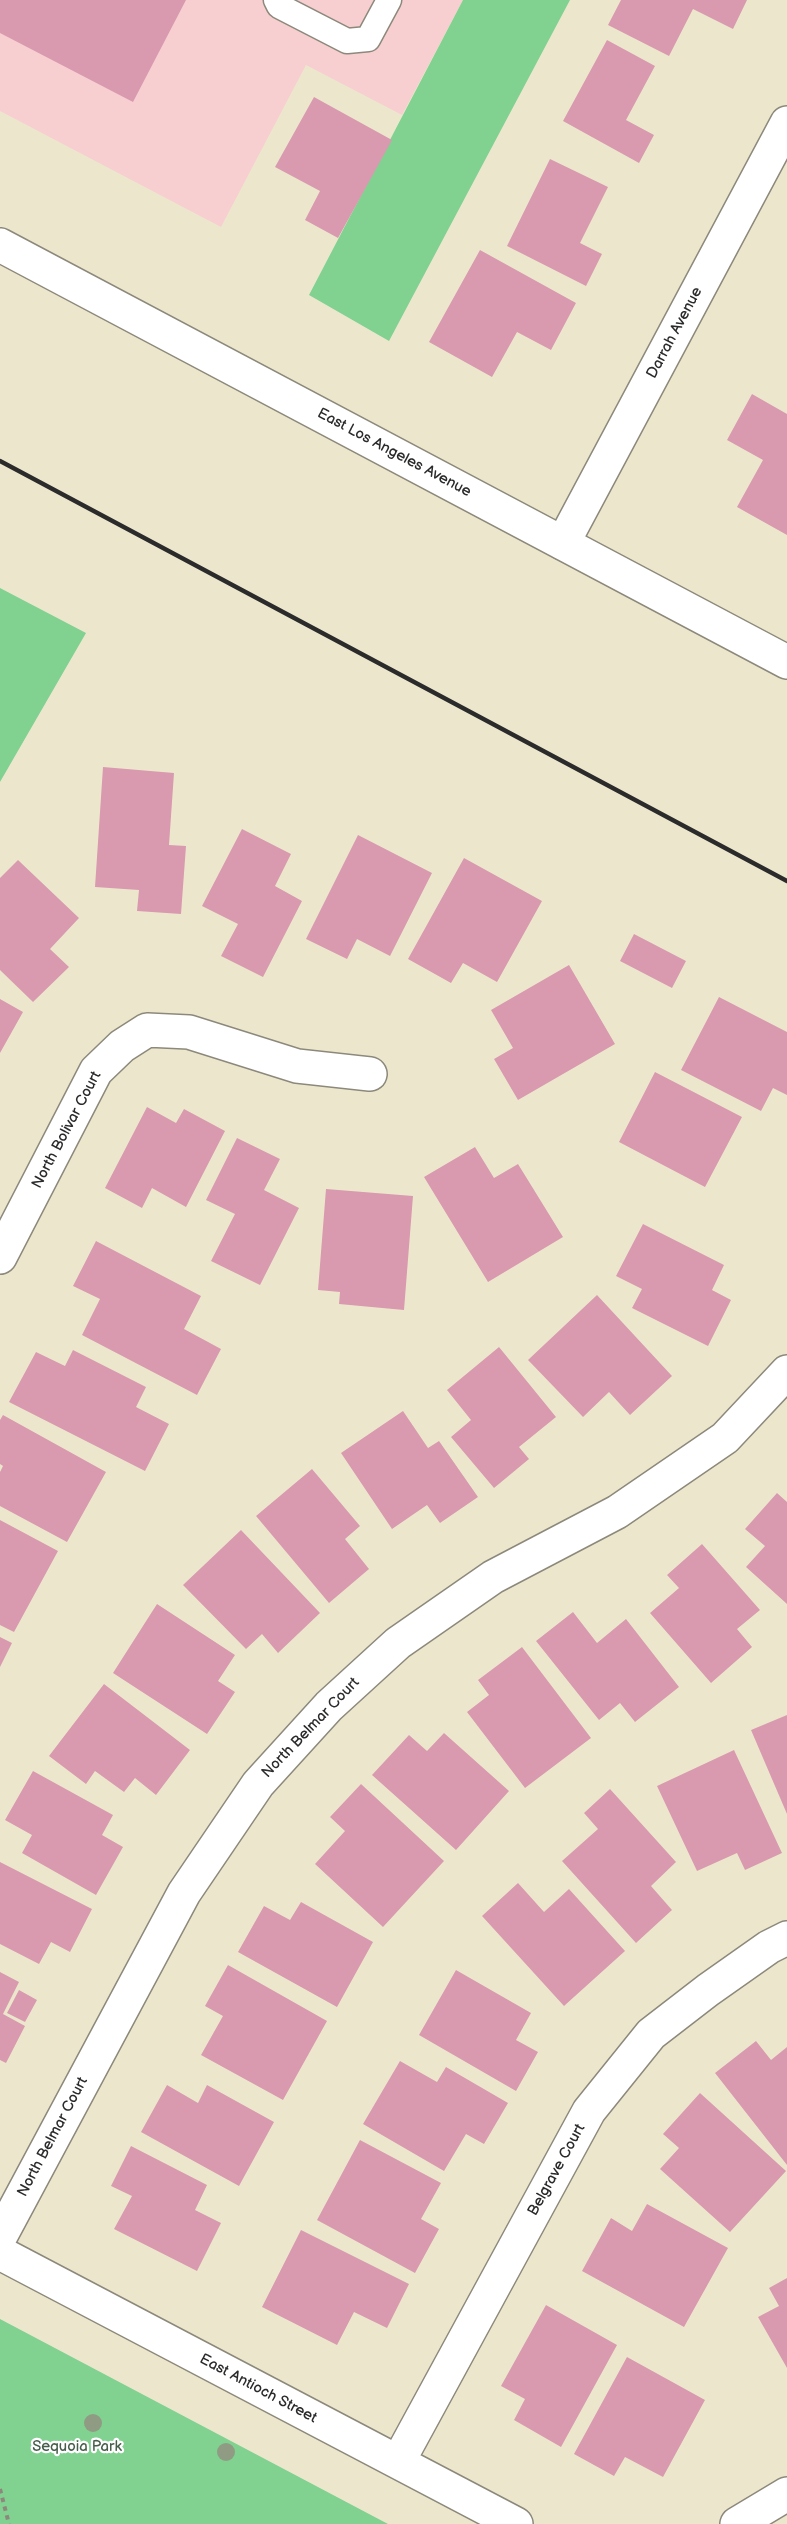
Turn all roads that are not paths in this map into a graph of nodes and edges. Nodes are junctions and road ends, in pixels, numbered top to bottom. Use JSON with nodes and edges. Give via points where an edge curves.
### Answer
{"nodes":[{"id":1,"x":276,"y":0,"type":"edge"},
{"id":2,"x":389,"y":0,"type":"edge"},
{"id":3,"x":787,"y":123,"type":"edge"},
{"id":4,"x":0,"y":245,"type":"edge"},
{"id":5,"x":563,"y":543,"type":"junction"},
{"id":6,"x":787,"y":662,"type":"edge"},
{"id":7,"x":370,"y":1074,"type":"dead end"},
{"id":8,"x":0,"y":1257,"type":"edge"},
{"id":9,"x":787,"y":1372,"type":"edge"},
{"id":10,"x":787,"y":1938,"type":"edge"},
{"id":11,"x":0,"y":2237,"type":"edge"},
{"id":12,"x":0,"y":2253,"type":"edge"},
{"id":13,"x":398,"y":2462,"type":"junction"},
{"id":14,"x":787,"y":2494,"type":"edge"},
{"id":15,"x":516,"y":2524,"type":"edge"},
{"id":16,"x":738,"y":2524,"type":"edge"}],
"edges":[{"from":1,"to":2,"type":"lane","via":[[279,6],[347,41],[368,39]]},
{"from":3,"to":5,"type":"street","name":"Darrah Avenue"},
{"from":4,"to":5,"type":"street","name":"East Los Angeles Avenue"},
{"from":5,"to":6,"type":"street","name":"East Los Angeles Avenue"},
{"from":7,"to":8,"type":"street","name":"North Bolivar Court","via":[[297,1066],[189,1032],[147,1030],[122,1046],[96,1071]]},
{"from":9,"to":11,"type":"street","name":"North Belmar Court","via":[[725,1438],[617,1512],[493,1577],[398,1643],[329,1706],[258,1784],[184,1893]]},
{"from":10,"to":13,"type":"street","name":"Belgrave Court","via":[[708,1990],[651,2034],[589,2111]]},
{"from":12,"to":13,"type":"street","name":"East Antioch Street"},
{"from":13,"to":15,"type":"street","name":"East Antioch Street"},
{"from":14,"to":16,"type":"street"}]}
